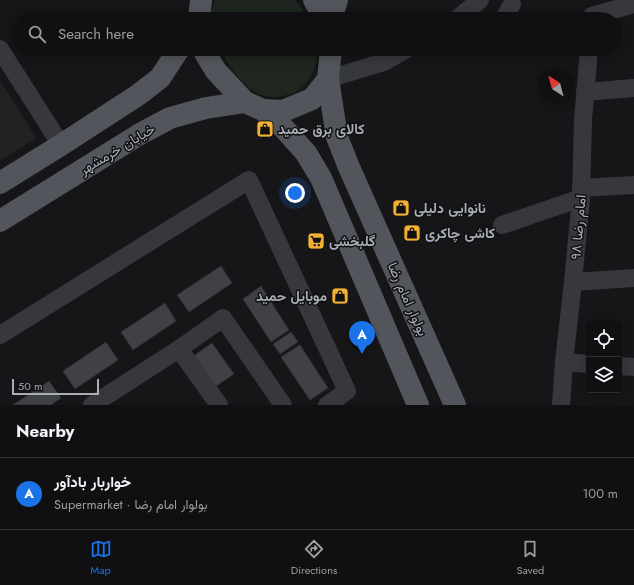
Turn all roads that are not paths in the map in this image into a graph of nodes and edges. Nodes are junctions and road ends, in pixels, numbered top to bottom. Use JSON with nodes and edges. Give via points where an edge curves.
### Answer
{"nodes":[{"id":1,"x":201,"y":0,"type":"edge"},
{"id":2,"x":314,"y":0,"type":"edge"},
{"id":3,"x":337,"y":0,"type":"edge"},
{"id":4,"x":480,"y":0,"type":"edge"},
{"id":5,"x":634,"y":4,"type":"edge"},
{"id":6,"x":200,"y":12,"type":"edge"},
{"id":7,"x":321,"y":12,"type":"edge"},
{"id":8,"x":333,"y":12,"type":"edge"},
{"id":9,"x":466,"y":12,"type":"edge"},
{"id":10,"x":592,"y":12,"type":"edge"},
{"id":11,"x":0,"y":49,"type":"edge"},
{"id":12,"x":174,"y":56,"type":"edge"},
{"id":13,"x":208,"y":56,"type":"edge"},
{"id":14,"x":330,"y":56,"type":"edge"},
{"id":15,"x":395,"y":56,"type":"edge"},
{"id":16,"x":588,"y":56,"type":"edge"},
{"id":17,"x":328,"y":79,"type":"junction"},
{"id":18,"x":634,"y":88,"type":"edge"},
{"id":19,"x":585,"y":92,"type":"junction"},
{"id":20,"x":121,"y":106,"type":"junction"},
{"id":21,"x":254,"y":106,"type":"junction"},
{"id":22,"x":140,"y":134,"type":"junction"},
{"id":23,"x":61,"y":145,"type":"junction"},
{"id":24,"x":348,"y":165,"type":"junction"},
{"id":25,"x":321,"y":178,"type":"junction"},
{"id":26,"x":0,"y":183,"type":"edge"},
{"id":27,"x":634,"y":185,"type":"edge"},
{"id":28,"x":581,"y":193,"type":"junction"},
{"id":29,"x":0,"y":221,"type":"edge"},
{"id":30,"x":502,"y":225,"type":"dead end"},
{"id":31,"x":634,"y":278,"type":"edge"},
{"id":32,"x":573,"y":282,"type":"junction"},
{"id":33,"x":0,"y":335,"type":"edge"},
{"id":34,"x":179,"y":348,"type":"junction"},
{"id":35,"x":564,"y":362,"type":"junction"},
{"id":36,"x":586,"y":364,"type":"edge"},
{"id":37,"x":622,"y":366,"type":"edge"},
{"id":38,"x":634,"y":367,"type":"edge"},
{"id":39,"x":92,"y":405,"type":"edge"},
{"id":40,"x":218,"y":405,"type":"edge"},
{"id":41,"x":283,"y":405,"type":"edge"},
{"id":42,"x":327,"y":405,"type":"edge"},
{"id":43,"x":418,"y":405,"type":"edge"},
{"id":44,"x":455,"y":405,"type":"edge"},
{"id":45,"x":561,"y":405,"type":"edge"}],
"edges":[{"from":1,"to":6,"type":"main road"},
{"from":2,"to":7,"type":"main road"},
{"from":3,"to":8,"type":"main road"},
{"from":4,"to":9,"type":"street"},
{"from":5,"to":10,"type":"street"},
{"from":11,"to":23,"type":"street"},
{"from":12,"to":20,"type":"main road","via":[[160,78]]},
{"from":13,"to":21,"type":"main road","via":[[216,71]]},
{"from":14,"to":17,"type":"main road","name":"بولوار امام رضا"},
{"from":15,"to":17,"type":"street","via":[[384,62]]},
{"from":16,"to":19,"type":"street","name":"امام رضا ۹۸"},
{"from":17,"to":21,"type":"main road","name":"خیابان خرمشهر","via":[[312,99],[283,111]]},
{"from":17,"to":24,"type":"main road","name":"بولوار امام رضا","via":[[337,137]]},
{"from":18,"to":19,"type":"street"},
{"from":19,"to":28,"type":"street","name":"امام رضا ۹۸"},
{"from":20,"to":22,"type":"main road","via":[[131,108],[139,115],[142,124]]},
{"from":20,"to":23,"type":"main road"},
{"from":21,"to":22,"type":"main road","name":"خیابان خرمشهر","via":[[206,108],[170,118]]},
{"from":21,"to":25,"type":"main road","via":[[280,124],[306,154]]},
{"from":22,"to":29,"type":"main road","name":"خیابان خرمشهر"},
{"from":23,"to":26,"type":"main road"},
{"from":24,"to":25,"type":"main road","via":[[341,162],[327,165]]},
{"from":24,"to":44,"type":"main road","name":"بولوار امام رضا"},
{"from":25,"to":43,"type":"main road"},
{"from":27,"to":28,"type":"street"},
{"from":28,"to":30,"type":"street"},
{"from":28,"to":32,"type":"street","name":"امام رضا ۹۸"},
{"from":31,"to":32,"type":"street"},
{"from":32,"to":35,"type":"street","name":"امام رضا ۹۸"},
{"from":33,"to":42,"type":"street","via":[[249,180],[347,391]]},
{"from":34,"to":39,"type":"street"},
{"from":34,"to":40,"type":"street"},
{"from":34,"to":41,"type":"street","via":[[223,318]]},
{"from":35,"to":36,"type":"street"},
{"from":35,"to":45,"type":"street","name":"امام رضا ۹۸"},
{"from":37,"to":38,"type":"street"}]}
